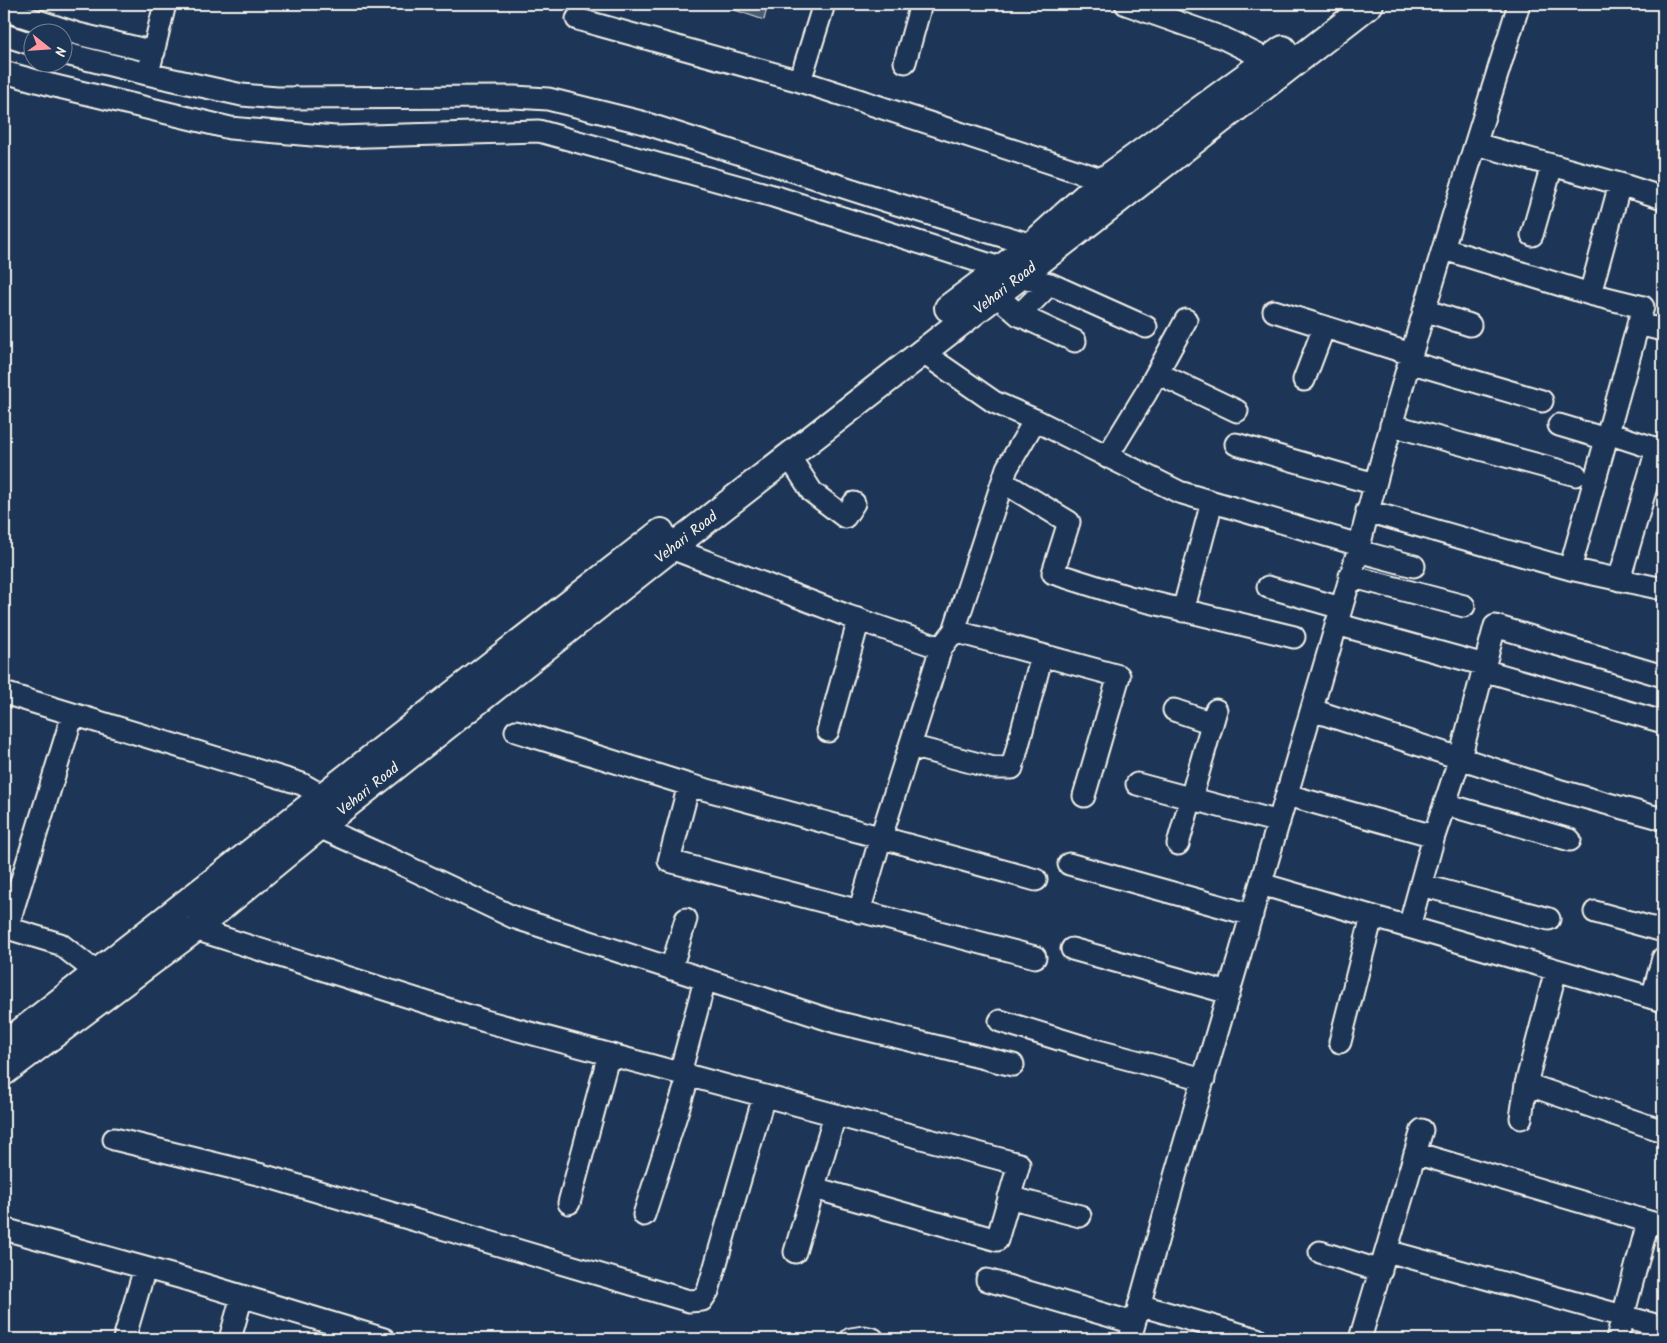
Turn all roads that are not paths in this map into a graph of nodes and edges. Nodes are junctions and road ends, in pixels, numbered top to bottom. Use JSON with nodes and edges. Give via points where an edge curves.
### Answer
{"nodes":[{"id":1,"x":164,"y":4,"type":"edge"},
{"id":2,"x":824,"y":4,"type":"edge"},
{"id":3,"x":921,"y":4,"type":"edge"},
{"id":4,"x":1126,"y":4,"type":"edge"},
{"id":5,"x":1342,"y":4,"type":"edge"},
{"id":6,"x":1370,"y":4,"type":"edge"},
{"id":7,"x":1519,"y":4,"type":"edge"},
{"id":8,"x":4,"y":10,"type":"edge"},
{"id":9,"x":577,"y":19,"type":"dead end"},
{"id":10,"x":4,"y":35,"type":"edge"},
{"id":11,"x":22,"y":41,"type":"edge"},
{"id":12,"x":154,"y":52,"type":"junction"},
{"id":13,"x":72,"y":55,"type":"edge"},
{"id":14,"x":1268,"y":60,"type":"junction"},
{"id":15,"x":905,"y":62,"type":"dead end"},
{"id":16,"x":4,"y":72,"type":"edge"},
{"id":17,"x":147,"y":74,"type":"junction"},
{"id":18,"x":800,"y":80,"type":"junction"},
{"id":19,"x":1476,"y":144,"type":"junction"},
{"id":20,"x":1552,"y":166,"type":"junction"},
{"id":21,"x":1104,"y":180,"type":"junction"},
{"id":22,"x":1620,"y":184,"type":"junction"},
{"id":23,"x":849,"y":189,"type":"junction"},
{"id":24,"x":1663,"y":198,"type":"edge"},
{"id":25,"x":887,"y":201,"type":"junction"},
{"id":26,"x":841,"y":218,"type":"junction"},
{"id":27,"x":879,"y":229,"type":"junction"},
{"id":28,"x":1532,"y":235,"type":"dead end"},
{"id":29,"x":1444,"y":249,"type":"junction"},
{"id":30,"x":1029,"y":267,"type":"junction"},
{"id":31,"x":1590,"y":294,"type":"junction"},
{"id":32,"x":996,"y":295,"type":"junction"},
{"id":33,"x":1424,"y":310,"type":"junction"},
{"id":34,"x":1274,"y":311,"type":"dead end"},
{"id":35,"x":1019,"y":315,"type":"junction"},
{"id":36,"x":1186,"y":320,"type":"dead end"},
{"id":37,"x":1638,"y":324,"type":"junction"},
{"id":38,"x":1470,"y":325,"type":"dead end"},
{"id":39,"x":1146,"y":327,"type":"dead end"},
{"id":40,"x":1324,"y":327,"type":"junction"},
{"id":41,"x":1663,"y":330,"type":"edge"},
{"id":42,"x":1075,"y":341,"type":"dead end"},
{"id":43,"x":922,"y":352,"type":"junction"},
{"id":44,"x":1410,"y":358,"type":"junction"},
{"id":45,"x":1158,"y":373,"type":"junction"},
{"id":46,"x":1304,"y":380,"type":"dead end"},
{"id":47,"x":1542,"y":401,"type":"dead end"},
{"id":48,"x":1237,"y":411,"type":"dead end"},
{"id":49,"x":1035,"y":420,"type":"junction"},
{"id":50,"x":1391,"y":425,"type":"junction"},
{"id":51,"x":1559,"y":425,"type":"dead end"},
{"id":52,"x":1607,"y":436,"type":"junction"},
{"id":53,"x":1236,"y":444,"type":"dead end"},
{"id":54,"x":1660,"y":450,"type":"edge"},
{"id":55,"x":789,"y":456,"type":"junction"},
{"id":56,"x":1107,"y":457,"type":"junction"},
{"id":57,"x":1576,"y":476,"type":"dead end"},
{"id":58,"x":1002,"y":482,"type":"junction"},
{"id":59,"x":1375,"y":484,"type":"junction"},
{"id":60,"x":1212,"y":502,"type":"junction"},
{"id":61,"x":854,"y":503,"type":"dead end"},
{"id":62,"x":1367,"y":511,"type":"junction"},
{"id":63,"x":671,"y":548,"type":"junction"},
{"id":64,"x":1358,"y":548,"type":"junction"},
{"id":65,"x":1414,"y":566,"type":"dead end"},
{"id":66,"x":1570,"y":569,"type":"junction"},
{"id":67,"x":1350,"y":576,"type":"junction"},
{"id":68,"x":1619,"y":580,"type":"junction"},
{"id":69,"x":1268,"y":587,"type":"dead end"},
{"id":70,"x":1663,"y":589,"type":"edge"},
{"id":71,"x":1464,"y":606,"type":"dead end"},
{"id":72,"x":1183,"y":611,"type":"junction"},
{"id":73,"x":1339,"y":616,"type":"junction"},
{"id":74,"x":859,"y":619,"type":"junction"},
{"id":75,"x":954,"y":631,"type":"junction"},
{"id":76,"x":1294,"y":638,"type":"dead end"},
{"id":77,"x":941,"y":648,"type":"junction"},
{"id":78,"x":1042,"y":655,"type":"junction"},
{"id":79,"x":1484,"y":667,"type":"junction"},
{"id":80,"x":1663,"y":676,"type":"edge"},
{"id":81,"x":4,"y":693,"type":"edge"},
{"id":82,"x":1174,"y":710,"type":"dead end"},
{"id":83,"x":1312,"y":710,"type":"junction"},
{"id":84,"x":73,"y":714,"type":"junction"},
{"id":85,"x":1663,"y":722,"type":"edge"},
{"id":86,"x":516,"y":731,"type":"dead end"},
{"id":87,"x":828,"y":731,"type":"dead end"},
{"id":88,"x":910,"y":746,"type":"junction"},
{"id":89,"x":1460,"y":758,"type":"junction"},
{"id":90,"x":1137,"y":784,"type":"dead end"},
{"id":91,"x":689,"y":785,"type":"junction"},
{"id":92,"x":1287,"y":795,"type":"junction"},
{"id":93,"x":323,"y":796,"type":"junction"},
{"id":94,"x":1084,"y":796,"type":"dead end"},
{"id":95,"x":1190,"y":798,"type":"junction"},
{"id":96,"x":1445,"y":804,"type":"junction"},
{"id":97,"x":1663,"y":817,"type":"edge"},
{"id":98,"x":1279,"y":822,"type":"junction"},
{"id":99,"x":319,"y":828,"type":"junction"},
{"id":100,"x":1434,"y":836,"type":"junction"},
{"id":101,"x":881,"y":837,"type":"junction"},
{"id":102,"x":1570,"y":840,"type":"dead end"},
{"id":103,"x":1178,"y":844,"type":"dead end"},
{"id":104,"x":1069,"y":864,"type":"dead end"},
{"id":105,"x":1036,"y":880,"type":"dead end"},
{"id":106,"x":1261,"y":884,"type":"junction"},
{"id":107,"x":1421,"y":885,"type":"junction"},
{"id":108,"x":859,"y":912,"type":"junction"},
{"id":109,"x":1595,"y":912,"type":"dead end"},
{"id":110,"x":1252,"y":915,"type":"junction"},
{"id":111,"x":1372,"y":916,"type":"junction"},
{"id":112,"x":686,"y":919,"type":"dead end"},
{"id":113,"x":1549,"y":919,"type":"dead end"},
{"id":114,"x":1409,"y":927,"type":"junction"},
{"id":115,"x":5,"y":928,"type":"edge"},
{"id":116,"x":195,"y":930,"type":"junction"},
{"id":117,"x":1663,"y":930,"type":"edge"},
{"id":118,"x":1072,"y":948,"type":"dead end"},
{"id":119,"x":1035,"y":958,"type":"dead end"},
{"id":120,"x":1663,"y":958,"type":"edge"},
{"id":121,"x":670,"y":969,"type":"junction"},
{"id":122,"x":1556,"y":970,"type":"junction"},
{"id":123,"x":97,"y":973,"type":"junction"},
{"id":124,"x":705,"y":980,"type":"junction"},
{"id":125,"x":1229,"y":993,"type":"junction"},
{"id":126,"x":1657,"y":999,"type":"edge"},
{"id":127,"x":1000,"y":1021,"type":"dead end"},
{"id":128,"x":1340,"y":1042,"type":"dead end"},
{"id":129,"x":4,"y":1046,"type":"edge"},
{"id":130,"x":609,"y":1054,"type":"junction"},
{"id":131,"x":1013,"y":1065,"type":"dead end"},
{"id":132,"x":4,"y":1072,"type":"edge"},
{"id":133,"x":684,"y":1074,"type":"junction"},
{"id":134,"x":1204,"y":1079,"type":"junction"},
{"id":135,"x":1526,"y":1084,"type":"junction"},
{"id":136,"x":764,"y":1096,"type":"junction"},
{"id":137,"x":835,"y":1115,"type":"junction"},
{"id":138,"x":1521,"y":1118,"type":"dead end"},
{"id":139,"x":1422,"y":1130,"type":"dead end"},
{"id":140,"x":1663,"y":1130,"type":"edge"},
{"id":141,"x":114,"y":1139,"type":"dead end"},
{"id":142,"x":1415,"y":1153,"type":"junction"},
{"id":143,"x":814,"y":1188,"type":"junction"},
{"id":144,"x":1009,"y":1197,"type":"junction"},
{"id":145,"x":569,"y":1203,"type":"dead end"},
{"id":146,"x":644,"y":1214,"type":"dead end"},
{"id":147,"x":1080,"y":1216,"type":"dead end"},
{"id":148,"x":1656,"y":1224,"type":"edge"},
{"id":149,"x":4,"y":1229,"type":"edge"},
{"id":150,"x":1386,"y":1250,"type":"junction"},
{"id":151,"x":795,"y":1252,"type":"dead end"},
{"id":152,"x":1320,"y":1252,"type":"dead end"},
{"id":153,"x":145,"y":1268,"type":"junction"},
{"id":154,"x":1381,"y":1271,"type":"junction"},
{"id":155,"x":987,"y":1280,"type":"dead end"},
{"id":156,"x":242,"y":1296,"type":"junction"},
{"id":157,"x":1623,"y":1316,"type":"junction"},
{"id":158,"x":1134,"y":1323,"type":"edge"},
{"id":159,"x":1663,"y":1327,"type":"edge"},
{"id":160,"x":342,"y":1333,"type":"edge"},
{"id":161,"x":124,"y":1339,"type":"edge"},
{"id":162,"x":230,"y":1339,"type":"edge"},
{"id":163,"x":384,"y":1339,"type":"edge"},
{"id":164,"x":851,"y":1339,"type":"edge"},
{"id":165,"x":873,"y":1339,"type":"edge"},
{"id":166,"x":1256,"y":1339,"type":"edge"},
{"id":167,"x":1360,"y":1339,"type":"edge"},
{"id":168,"x":1617,"y":1339,"type":"edge"}],
"edges":[{"from":1,"to":12,"type":"street"},
{"from":2,"to":18,"type":"street"},
{"from":3,"to":15,"type":"street"},
{"from":4,"to":14,"type":"street","via":[[1223,38]]},
{"from":5,"to":14,"type":"main road","name":"Vehari Road"},
{"from":6,"to":30,"type":"main road","name":"Vehari Road"},
{"from":7,"to":19,"type":"street"},
{"from":8,"to":12,"type":"street","via":[[78,34]]},
{"from":9,"to":18,"type":"street"},
{"from":10,"to":11,"type":"street"},
{"from":12,"to":17,"type":"street"},
{"from":13,"to":17,"type":"street"},
{"from":14,"to":21,"type":"main road","name":"Vehari Road"},
{"from":16,"to":26,"type":"street","via":[[230,128],[334,137],[539,131]]},
{"from":17,"to":23,"type":"street","via":[[242,95],[277,98],[548,99],[641,122]]},
{"from":18,"to":21,"type":"street"},
{"from":19,"to":20,"type":"street"},
{"from":19,"to":29,"type":"street"},
{"from":20,"to":22,"type":"street"},
{"from":20,"to":28,"type":"street"},
{"from":21,"to":30,"type":"main road","name":"Vehari Road"},
{"from":22,"to":24,"type":"street"},
{"from":22,"to":31,"type":"street"},
{"from":23,"to":25,"type":"street"},
{"from":23,"to":26,"type":"street"},
{"from":25,"to":27,"type":"street"},
{"from":25,"to":30,"type":"street"},
{"from":26,"to":27,"type":"street"},
{"from":27,"to":30,"type":"street"},
{"from":29,"to":31,"type":"street"},
{"from":29,"to":33,"type":"street"},
{"from":30,"to":32,"type":"main road","name":"Vehari Road"},
{"from":30,"to":35,"type":"street"},
{"from":30,"to":39,"type":"street"},
{"from":30,"to":93,"type":"main road","name":"Vehari Road"},
{"from":31,"to":37,"type":"street","via":[[1643,307]]},
{"from":32,"to":35,"type":"street"},
{"from":32,"to":43,"type":"main road","name":"Vehari Road"},
{"from":33,"to":38,"type":"street"},
{"from":33,"to":44,"type":"street"},
{"from":34,"to":40,"type":"street"},
{"from":35,"to":42,"type":"street"},
{"from":36,"to":45,"type":"street"},
{"from":37,"to":41,"type":"street"},
{"from":37,"to":52,"type":"street"},
{"from":40,"to":44,"type":"street"},
{"from":40,"to":46,"type":"street"},
{"from":43,"to":49,"type":"street","via":[[994,402]]},
{"from":43,"to":55,"type":"main road","name":"Vehari Road"},
{"from":44,"to":47,"type":"street"},
{"from":44,"to":50,"type":"street"},
{"from":45,"to":48,"type":"street"},
{"from":45,"to":56,"type":"street"},
{"from":49,"to":56,"type":"street"},
{"from":49,"to":58,"type":"street"},
{"from":50,"to":57,"type":"street"},
{"from":50,"to":59,"type":"street"},
{"from":51,"to":52,"type":"street"},
{"from":52,"to":54,"type":"street"},
{"from":52,"to":66,"type":"street"},
{"from":53,"to":59,"type":"street"},
{"from":54,"to":68,"type":"street"},
{"from":55,"to":61,"type":"street","via":[[812,492],[845,517]]},
{"from":55,"to":63,"type":"main road","name":"Vehari Road"},
{"from":56,"to":60,"type":"street","via":[[1179,492]]},
{"from":58,"to":72,"type":"street","via":[[1069,522],[1053,573]]},
{"from":58,"to":75,"type":"street"},
{"from":59,"to":62,"type":"street"},
{"from":60,"to":64,"type":"street"},
{"from":60,"to":72,"type":"street"},
{"from":62,"to":64,"type":"street"},
{"from":62,"to":66,"type":"street"},
{"from":63,"to":74,"type":"street"},
{"from":63,"to":99,"type":"main road","name":"Vehari Road"},
{"from":64,"to":65,"type":"street"},
{"from":64,"to":67,"type":"street"},
{"from":66,"to":68,"type":"street"},
{"from":67,"to":71,"type":"street"},
{"from":67,"to":73,"type":"street"},
{"from":68,"to":70,"type":"street"},
{"from":69,"to":73,"type":"street"},
{"from":72,"to":76,"type":"street"},
{"from":73,"to":79,"type":"street"},
{"from":73,"to":83,"type":"street"},
{"from":74,"to":77,"type":"street"},
{"from":74,"to":87,"type":"street"},
{"from":75,"to":77,"type":"street"},
{"from":75,"to":78,"type":"street"},
{"from":77,"to":88,"type":"street"},
{"from":78,"to":88,"type":"street","via":[[1012,768],[994,768]]},
{"from":78,"to":94,"type":"street","via":[[1119,676]]},
{"from":79,"to":80,"type":"street","via":[[1495,626]]},
{"from":79,"to":85,"type":"street"},
{"from":79,"to":89,"type":"street"},
{"from":81,"to":84,"type":"street"},
{"from":82,"to":95,"type":"street","via":[[1214,716]]},
{"from":83,"to":89,"type":"street"},
{"from":83,"to":92,"type":"street"},
{"from":84,"to":93,"type":"street","via":[[302,784]]},
{"from":84,"to":115,"type":"street"},
{"from":86,"to":91,"type":"street"},
{"from":88,"to":101,"type":"street"},
{"from":89,"to":96,"type":"street"},
{"from":89,"to":97,"type":"street","via":[[1558,790]]},
{"from":90,"to":95,"type":"street"},
{"from":91,"to":101,"type":"street"},
{"from":91,"to":108,"type":"street","via":[[669,861]]},
{"from":92,"to":98,"type":"street"},
{"from":92,"to":100,"type":"street"},
{"from":93,"to":123,"type":"main road","name":"Vehari Road"},
{"from":95,"to":98,"type":"street"},
{"from":95,"to":103,"type":"street"},
{"from":96,"to":100,"type":"street"},
{"from":96,"to":102,"type":"street"},
{"from":98,"to":106,"type":"street"},
{"from":99,"to":116,"type":"main road","name":"Vehari Road"},
{"from":99,"to":121,"type":"street","via":[[513,917]]},
{"from":100,"to":107,"type":"street"},
{"from":101,"to":105,"type":"street"},
{"from":101,"to":108,"type":"street"},
{"from":104,"to":110,"type":"street"},
{"from":106,"to":110,"type":"street"},
{"from":106,"to":111,"type":"street"},
{"from":107,"to":113,"type":"street"},
{"from":107,"to":114,"type":"street"},
{"from":108,"to":119,"type":"street"},
{"from":109,"to":117,"type":"street"},
{"from":110,"to":125,"type":"street"},
{"from":111,"to":114,"type":"street"},
{"from":111,"to":128,"type":"street"},
{"from":112,"to":121,"type":"street"},
{"from":114,"to":122,"type":"street"},
{"from":115,"to":123,"type":"street","via":[[60,944]]},
{"from":116,"to":130,"type":"street","via":[[485,1021]]},
{"from":116,"to":132,"type":"main road","name":"Vehari Road"},
{"from":118,"to":125,"type":"street"},
{"from":120,"to":126,"type":"street"},
{"from":121,"to":124,"type":"street"},
{"from":122,"to":126,"type":"street"},
{"from":122,"to":135,"type":"street"},
{"from":123,"to":129,"type":"main road","name":"Vehari Road"},
{"from":124,"to":131,"type":"street","via":[[836,1022]]},
{"from":124,"to":133,"type":"street"},
{"from":125,"to":134,"type":"street"},
{"from":127,"to":134,"type":"street"},
{"from":130,"to":133,"type":"street"},
{"from":130,"to":145,"type":"street"},
{"from":133,"to":136,"type":"street"},
{"from":133,"to":146,"type":"street"},
{"from":134,"to":158,"type":"street"},
{"from":135,"to":138,"type":"street"},
{"from":135,"to":140,"type":"street"},
{"from":136,"to":137,"type":"street"},
{"from":136,"to":141,"type":"street","via":[[708,1291],[702,1300],[689,1301],[262,1175]]},
{"from":137,"to":143,"type":"street"},
{"from":137,"to":144,"type":"street","via":[[1019,1164]]},
{"from":139,"to":142,"type":"street"},
{"from":142,"to":148,"type":"street"},
{"from":142,"to":150,"type":"street"},
{"from":143,"to":144,"type":"street","via":[[997,1240]]},
{"from":143,"to":151,"type":"street"},
{"from":144,"to":147,"type":"street"},
{"from":148,"to":157,"type":"street"},
{"from":149,"to":153,"type":"street"},
{"from":150,"to":154,"type":"street"},
{"from":150,"to":157,"type":"street"},
{"from":152,"to":154,"type":"street"},
{"from":153,"to":156,"type":"street"},
{"from":153,"to":161,"type":"street"},
{"from":154,"to":167,"type":"street"},
{"from":155,"to":158,"type":"street"},
{"from":156,"to":160,"type":"street"},
{"from":156,"to":162,"type":"street"},
{"from":157,"to":159,"type":"street"},
{"from":157,"to":168,"type":"street"},
{"from":158,"to":166,"type":"street"},
{"from":160,"to":163,"type":"street"},
{"from":164,"to":165,"type":"street"}]}
